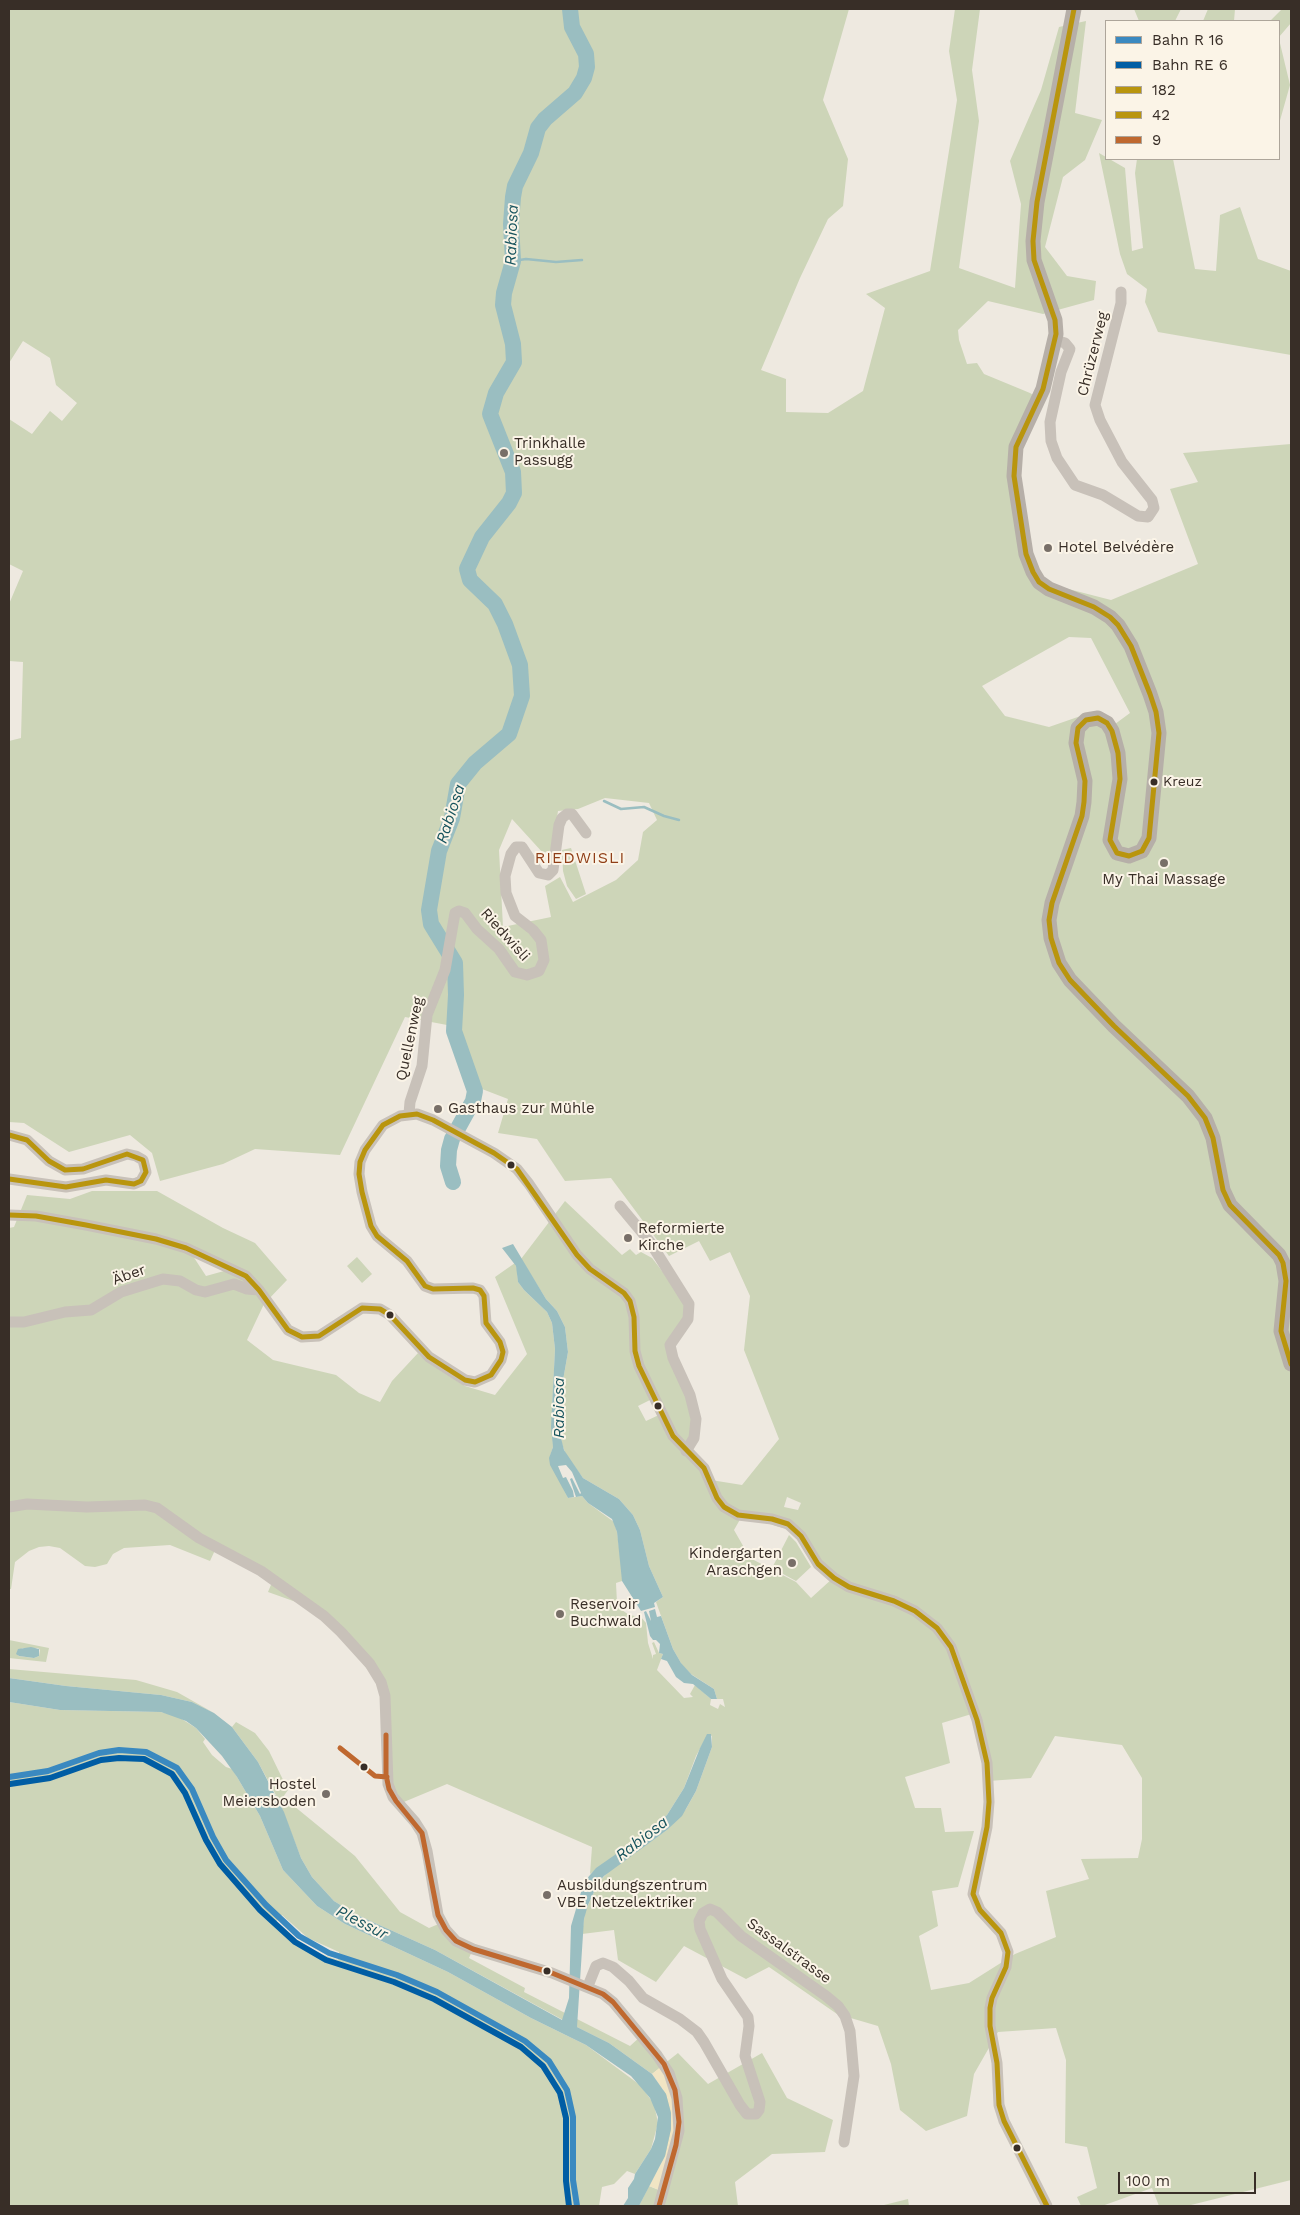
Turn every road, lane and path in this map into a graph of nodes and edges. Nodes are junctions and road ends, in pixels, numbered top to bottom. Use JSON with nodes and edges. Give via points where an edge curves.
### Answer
{"nodes":[{"id":1,"x":1074,"y":9,"type":"edge"},
{"id":2,"x":1120,"y":292,"type":"dead end"},
{"id":3,"x":1054,"y":340,"type":"junction"},
{"id":4,"x":586,"y":833,"type":"dead end"},
{"id":5,"x":456,"y":912,"type":"joint"},
{"id":6,"x":409,"y":1114,"type":"junction"},
{"id":7,"x":9,"y":1135,"type":"edge"},
{"id":8,"x":9,"y":1179,"type":"edge"},
{"id":9,"x":620,"y":1206,"type":"dead end"},
{"id":10,"x":9,"y":1215,"type":"edge"},
{"id":11,"x":259,"y":1290,"type":"junction"},
{"id":12,"x":9,"y":1322,"type":"edge"},
{"id":13,"x":1291,"y":1364,"type":"edge"},
{"id":14,"x":686,"y":1451,"type":"junction"},
{"id":15,"x":9,"y":1507,"type":"edge"},
{"id":16,"x":586,"y":1986,"type":"junction"},
{"id":17,"x":844,"y":2142,"type":"dead end"},
{"id":18,"x":659,"y":2206,"type":"edge"},
{"id":19,"x":1047,"y":2206,"type":"edge"}],
"edges":[{"from":1,"to":3,"type":"main road","via":[[1037,202],[1033,241],[1034,260],[1055,320]]},
{"from":2,"to":3,"type":"street","name":"Chrüzerweg","via":[[1121,303],[1095,405],[1122,462],[1152,500],[1154,508],[1148,517],[1138,516],[1103,495],[1075,485],[1057,458],[1050,436],[1050,422],[1061,372],[1070,349],[1065,342]]},
{"from":3,"to":13,"type":"main road","via":[[1043,389],[1016,447],[1013,463],[1026,554],[1033,572],[1044,586],[1100,610],[1123,631],[1150,694],[1159,733],[1149,838],[1142,851],[1129,856],[1117,853],[1110,840],[1120,779],[1112,731],[1098,718],[1086,720],[1078,728],[1076,743],[1085,781],[1084,802],[1054,894],[1051,938],[1059,963],[1070,980],[1188,1096],[1205,1118],[1213,1138],[1223,1190],[1230,1205],[1283,1263],[1286,1281],[1281,1331]]},
{"from":4,"to":5,"type":"street","name":"Riedwisli","via":[[573,815],[567,814],[559,825],[553,868],[548,875],[539,873],[523,848],[518,846],[513,850],[507,868],[506,893],[515,916],[541,940],[544,956],[541,969],[532,974],[515,972],[499,949],[465,913]]},
{"from":5,"to":6,"type":"street","name":"Quellenweg","via":[[446,962],[427,1015],[422,1066]]},
{"from":6,"to":11,"type":"street","via":[[383,1125],[362,1156],[360,1180],[371,1226],[381,1240],[407,1261],[425,1286],[480,1290],[485,1300],[486,1323],[502,1345],[502,1356],[494,1370],[486,1379],[470,1382],[430,1357],[390,1315],[376,1308],[362,1308],[319,1336],[302,1337],[288,1330]]},
{"from":6,"to":14,"type":"street","via":[[421,1115],[440,1124],[517,1169],[577,1255],[627,1296],[633,1312],[634,1344],[639,1366],[671,1432]]},
{"from":7,"to":8,"type":"street","via":[[27,1140],[49,1162],[66,1170],[83,1169],[127,1154],[143,1160],[146,1172],[141,1181],[134,1184],[106,1180],[66,1188]]},
{"from":9,"to":14,"type":"street","via":[[650,1242],[689,1304],[688,1319],[670,1348],[690,1395],[696,1419],[694,1438]]},
{"from":10,"to":11,"type":"street","via":[[36,1216],[176,1245],[246,1276]]},
{"from":11,"to":12,"type":"street","name":"Äber","via":[[234,1284],[205,1292],[180,1281],[163,1280],[121,1292],[91,1310]]},
{"from":14,"to":19,"type":"street","via":[[704,1468],[727,1510],[788,1524],[801,1536],[818,1564],[834,1578],[915,1611],[937,1628],[953,1652],[979,1727],[988,1769],[988,1811],[974,1898],[1000,1933],[1008,1952],[1006,1967],[990,2008],[999,2105]]},
{"from":15,"to":16,"type":"street","via":[[27,1504],[145,1505],[157,1508],[199,1538],[261,1571],[341,1632],[377,1675],[384,1696],[386,1777],[393,1797],[422,1833],[438,1915],[449,1934],[472,1949]]},
{"from":16,"to":17,"type":"street","name":"Sassalstrasse","via":[[596,1966],[603,1963],[613,1967],[643,1998],[697,2032],[740,2105],[747,2114],[756,2114],[760,2102],[744,2054],[748,2017],[722,1979],[700,1929],[703,1913],[710,1909],[717,1912],[741,1936],[826,1996],[846,2016],[854,2076]]},
{"from":16,"to":18,"type":"street","via":[[610,1999],[658,2055],[675,2090],[679,2114],[678,2139]]}]}
